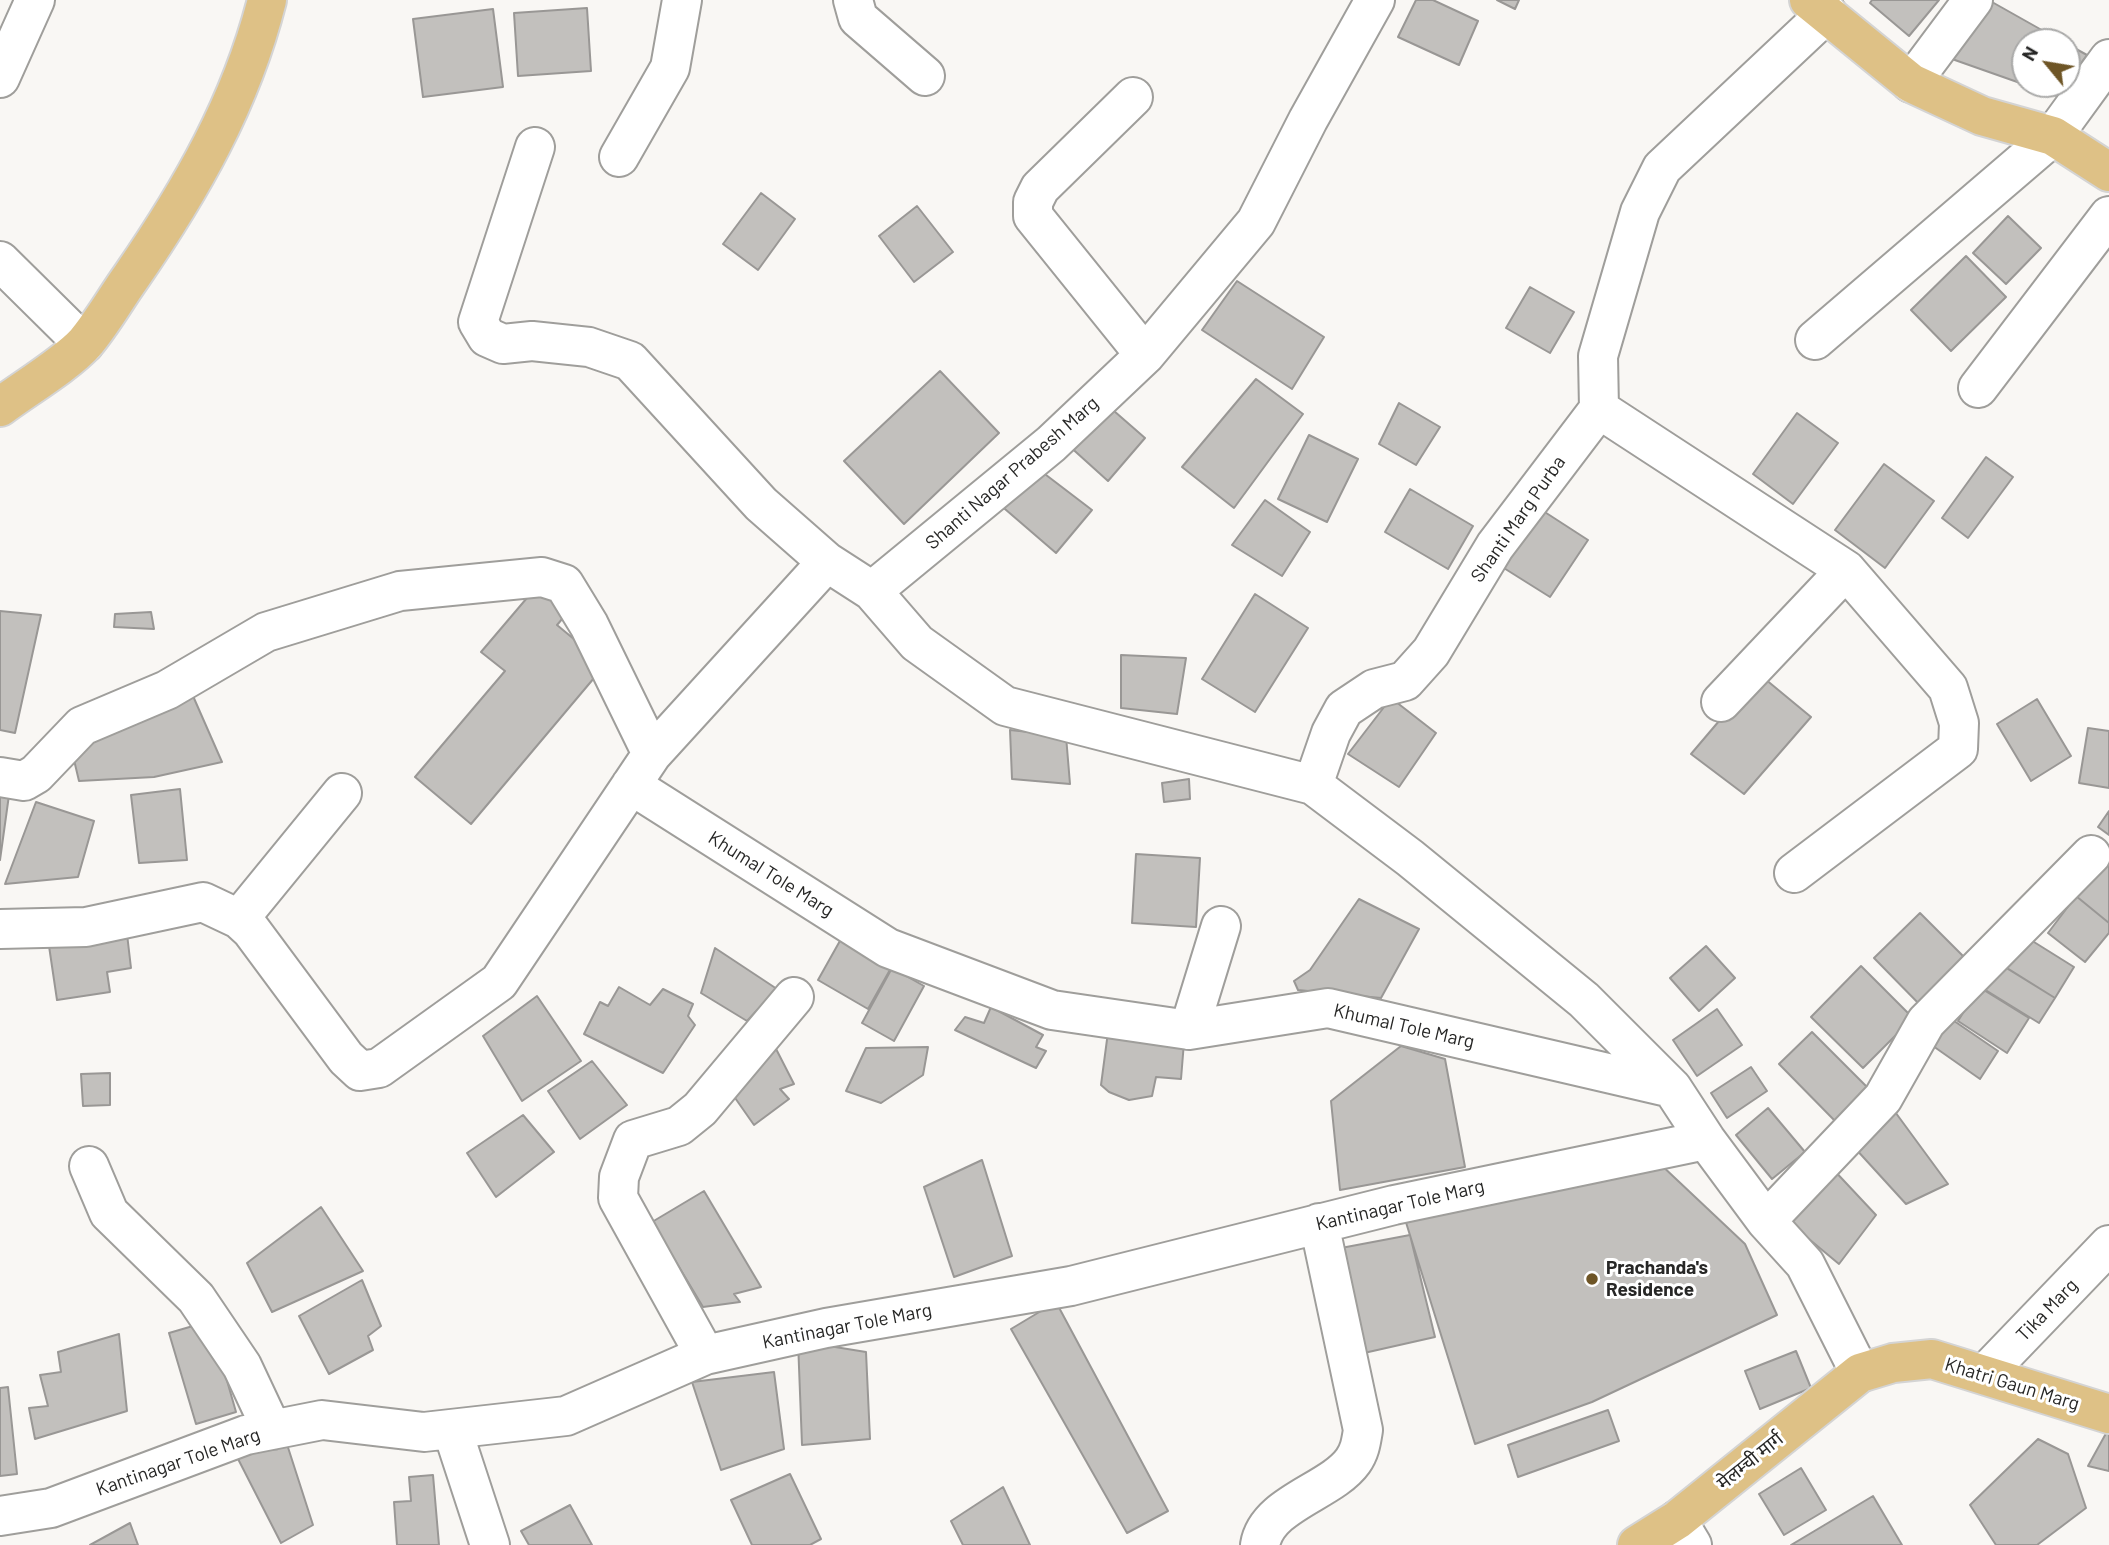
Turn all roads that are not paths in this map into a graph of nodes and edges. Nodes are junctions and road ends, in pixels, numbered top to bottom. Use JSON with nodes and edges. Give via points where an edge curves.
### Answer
{"nodes":[{"id":1,"x":35,"y":0,"type":"edge"},
{"id":2,"x":267,"y":0,"type":"edge"},
{"id":3,"x":682,"y":0,"type":"edge"},
{"id":4,"x":853,"y":0,"type":"edge"},
{"id":5,"x":1375,"y":0,"type":"edge"},
{"id":6,"x":1973,"y":0,"type":"edge"},
{"id":7,"x":1818,"y":6,"type":"edge"},
{"id":8,"x":2109,"y":59,"type":"edge"},
{"id":9,"x":925,"y":76,"type":"dead end"},
{"id":10,"x":0,"y":78,"type":"edge"},
{"id":11,"x":1911,"y":83,"type":"junction"},
{"id":12,"x":1133,"y":97,"type":"dead end"},
{"id":13,"x":2053,"y":136,"type":"junction"},
{"id":14,"x":535,"y":147,"type":"dead end"},
{"id":15,"x":619,"y":157,"type":"dead end"},
{"id":16,"x":2109,"y":172,"type":"edge"},
{"id":17,"x":2109,"y":216,"type":"edge"},
{"id":18,"x":0,"y":261,"type":"edge"},
{"id":19,"x":1815,"y":340,"type":"dead end"},
{"id":20,"x":84,"y":344,"type":"junction"},
{"id":21,"x":1145,"y":355,"type":"junction"},
{"id":22,"x":1978,"y":388,"type":"dead end"},
{"id":23,"x":0,"y":408,"type":"edge"},
{"id":24,"x":1599,"y":409,"type":"junction"},
{"id":25,"x":827,"y":562,"type":"junction"},
{"id":26,"x":1846,"y":570,"type":"junction"},
{"id":27,"x":872,"y":591,"type":"junction"},
{"id":28,"x":1721,"y":702,"type":"dead end"},
{"id":29,"x":652,"y":754,"type":"junction"},
{"id":30,"x":0,"y":777,"type":"edge"},
{"id":31,"x":631,"y":785,"type":"junction"},
{"id":32,"x":1313,"y":785,"type":"junction"},
{"id":33,"x":342,"y":793,"type":"dead end"},
{"id":34,"x":2091,"y":855,"type":"dead end"},
{"id":35,"x":1794,"y":873,"type":"dead end"},
{"id":36,"x":239,"y":919,"type":"junction"},
{"id":37,"x":1222,"y":926,"type":"dead end"},
{"id":38,"x":0,"y":929,"type":"edge"},
{"id":39,"x":794,"y":997,"type":"dead end"},
{"id":40,"x":1189,"y":1031,"type":"junction"},
{"id":41,"x":1672,"y":1088,"type":"junction"},
{"id":42,"x":1706,"y":1140,"type":"junction"},
{"id":43,"x":89,"y":1166,"type":"dead end"},
{"id":44,"x":1766,"y":1221,"type":"junction"},
{"id":45,"x":1319,"y":1223,"type":"junction"},
{"id":46,"x":2109,"y":1245,"type":"edge"},
{"id":47,"x":705,"y":1355,"type":"junction"},
{"id":48,"x":1860,"y":1373,"type":"junction"},
{"id":49,"x":1985,"y":1374,"type":"junction"},
{"id":50,"x":2109,"y":1414,"type":"edge"},
{"id":51,"x":452,"y":1429,"type":"junction"},
{"id":52,"x":272,"y":1430,"type":"junction"},
{"id":53,"x":0,"y":1516,"type":"edge"},
{"id":54,"x":1684,"y":1532,"type":"edge"},
{"id":55,"x":490,"y":1545,"type":"edge"},
{"id":56,"x":1259,"y":1545,"type":"edge"},
{"id":57,"x":1637,"y":1545,"type":"edge"}],
"edges":[{"from":1,"to":10,"type":"street"},
{"from":2,"to":20,"type":"main road","via":[[232,106],[206,160]]},
{"from":3,"to":15,"type":"street","via":[[670,68]]},
{"from":4,"to":9,"type":"street","via":[[858,18]]},
{"from":5,"to":21,"type":"street","name":"Shanti Nagar Prabesh Marg","via":[[1256,222]]},
{"from":6,"to":11,"type":"street"},
{"from":7,"to":11,"type":"main road"},
{"from":7,"to":24,"type":"street","via":[[1661,168],[1640,212],[1598,356]]},
{"from":8,"to":13,"type":"street"},
{"from":11,"to":13,"type":"main road","via":[[1982,116]]},
{"from":12,"to":21,"type":"street","via":[[1040,188],[1033,216]]},
{"from":13,"to":16,"type":"main road"},
{"from":13,"to":19,"type":"street"},
{"from":14,"to":25,"type":"street","via":[[478,322],[487,337],[503,344],[532,341],[589,347],[629,361],[761,504]]},
{"from":17,"to":22,"type":"street"},
{"from":18,"to":20,"type":"street"},
{"from":20,"to":23,"type":"main road"},
{"from":21,"to":27,"type":"street","name":"Shanti Nagar Prabesh Marg","via":[[1051,444]]},
{"from":24,"to":26,"type":"street"},
{"from":24,"to":32,"type":"street","name":"Shanti Marg Purba","via":[[1494,546],[1431,652],[1405,681],[1374,689],[1344,709]]},
{"from":25,"to":27,"type":"street"},
{"from":25,"to":29,"type":"street"},
{"from":26,"to":28,"type":"street"},
{"from":26,"to":35,"type":"street","via":[[1948,688],[1959,723],[1958,749]]},
{"from":27,"to":32,"type":"street","via":[[917,643],[1004,706]]},
{"from":29,"to":30,"type":"street","via":[[564,584],[542,577],[400,591],[266,632],[167,690],[82,726],[36,775],[24,780]]},
{"from":29,"to":31,"type":"street"},
{"from":31,"to":36,"type":"street","via":[[499,982],[379,1068],[360,1071],[346,1058]]},
{"from":31,"to":40,"type":"street","name":"Khumal Tole Marg","via":[[888,948],[1052,1010]]},
{"from":32,"to":41,"type":"street","via":[[1584,1000]]},
{"from":33,"to":36,"type":"street"},
{"from":34,"to":44,"type":"street","via":[[1926,1022],[1883,1098]]},
{"from":36,"to":38,"type":"street","via":[[203,902],[86,927]]},
{"from":37,"to":40,"type":"street"},
{"from":39,"to":47,"type":"street","via":[[700,1109],[679,1126],[634,1140],[619,1177],[618,1198]]},
{"from":40,"to":41,"type":"street","name":"Khumal Tole Marg","via":[[1328,1008]]},
{"from":41,"to":42,"type":"street"},
{"from":42,"to":44,"type":"street"},
{"from":42,"to":45,"type":"street","name":"Kantinagar Tole Marg"},
{"from":43,"to":52,"type":"street","via":[[109,1213],[196,1298],[242,1366]]},
{"from":44,"to":48,"type":"street","via":[[1805,1264]]},
{"from":45,"to":47,"type":"street","name":"Kantinagar Tole Marg","via":[[1071,1286],[826,1328]]},
{"from":45,"to":56,"type":"street","via":[[1363,1430],[1360,1448],[1351,1464],[1273,1519]]},
{"from":46,"to":49,"type":"street","name":"Tika Marg"},
{"from":47,"to":51,"type":"street","name":"Kantinagar Tole Marg","via":[[566,1416]]},
{"from":48,"to":49,"type":"main road","name":"Khatri Gaun Marg","via":[[1893,1363],[1932,1359]]},
{"from":48,"to":54,"type":"main road","name":"मेलम्ची मार्ग"},
{"from":49,"to":50,"type":"main road","name":"Khatri Gaun Marg"},
{"from":51,"to":52,"type":"street","name":"Kantinagar Tole Marg","via":[[424,1433],[322,1420]]},
{"from":51,"to":55,"type":"street"},
{"from":52,"to":53,"type":"street","name":"Kantinagar Tole Marg","via":[[246,1435],[51,1508]]},
{"from":54,"to":57,"type":"main road","name":"मेलम्ची मार्ग"}]}
